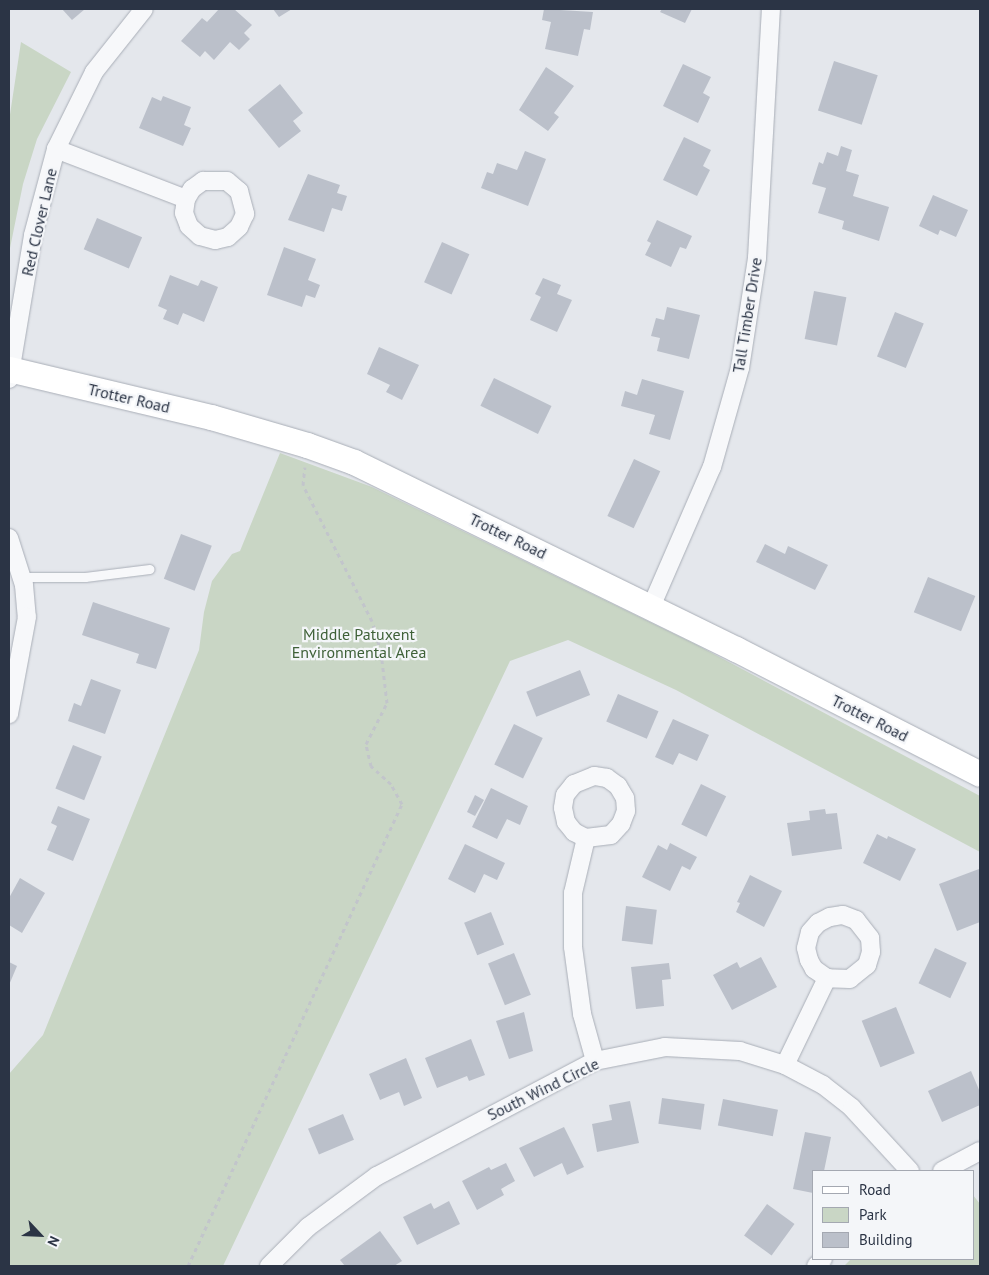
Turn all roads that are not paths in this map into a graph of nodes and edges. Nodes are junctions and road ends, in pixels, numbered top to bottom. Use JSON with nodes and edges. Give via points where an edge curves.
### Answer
{"nodes":[{"id":1,"x":144,"y":9,"type":"edge"},
{"id":2,"x":771,"y":9,"type":"edge"},
{"id":3,"x":56,"y":149,"type":"junction"},
{"id":4,"x":186,"y":199,"type":"dead end"},
{"id":5,"x":9,"y":373,"type":"edge"},
{"id":6,"x":9,"y":538,"type":"edge"},
{"id":7,"x":150,"y":569,"type":"dead end"},
{"id":8,"x":22,"y":577,"type":"junction"},
{"id":9,"x":651,"y":606,"type":"junction"},
{"id":10,"x":9,"y":714,"type":"edge"},
{"id":11,"x":980,"y":774,"type":"edge"},
{"id":12,"x":586,"y":838,"type":"dead end"},
{"id":13,"x":826,"y":978,"type":"dead end"},
{"id":14,"x":595,"y":1061,"type":"junction"},
{"id":15,"x":785,"y":1065,"type":"junction"},
{"id":16,"x":980,"y":1151,"type":"edge"},
{"id":17,"x":909,"y":1170,"type":"edge"},
{"id":18,"x":944,"y":1170,"type":"edge"},
{"id":19,"x":270,"y":1266,"type":"edge"}],
"edges":[{"from":1,"to":3,"type":"street","name":"Red Clover Lane","via":[[94,72]]},
{"from":2,"to":9,"type":"street","name":"Tall Timber Drive","via":[[757,258],[740,368],[712,467]]},
{"from":3,"to":4,"type":"street"},
{"from":3,"to":5,"type":"street","name":"Red Clover Lane","via":[[33,235]]},
{"from":5,"to":9,"type":"street","name":"Trotter Road","via":[[211,417],[307,445],[399,482]]},
{"from":6,"to":8,"type":"street"},
{"from":7,"to":8,"type":"lane","via":[[85,577]]},
{"from":8,"to":10,"type":"street","via":[[27,617]]},
{"from":9,"to":11,"type":"street","name":"Trotter Road"},
{"from":12,"to":14,"type":"street","via":[[573,893],[572,947],[582,1014]]},
{"from":13,"to":15,"type":"street"},
{"from":14,"to":15,"type":"street","name":"South Wind Circle","via":[[665,1047],[702,1047],[740,1051]]},
{"from":14,"to":19,"type":"street","name":"South Wind Circle","via":[[377,1176],[308,1227]]},
{"from":15,"to":17,"type":"street","name":"South Wind Circle","via":[[823,1085],[852,1108]]},
{"from":16,"to":18,"type":"street"}]}
